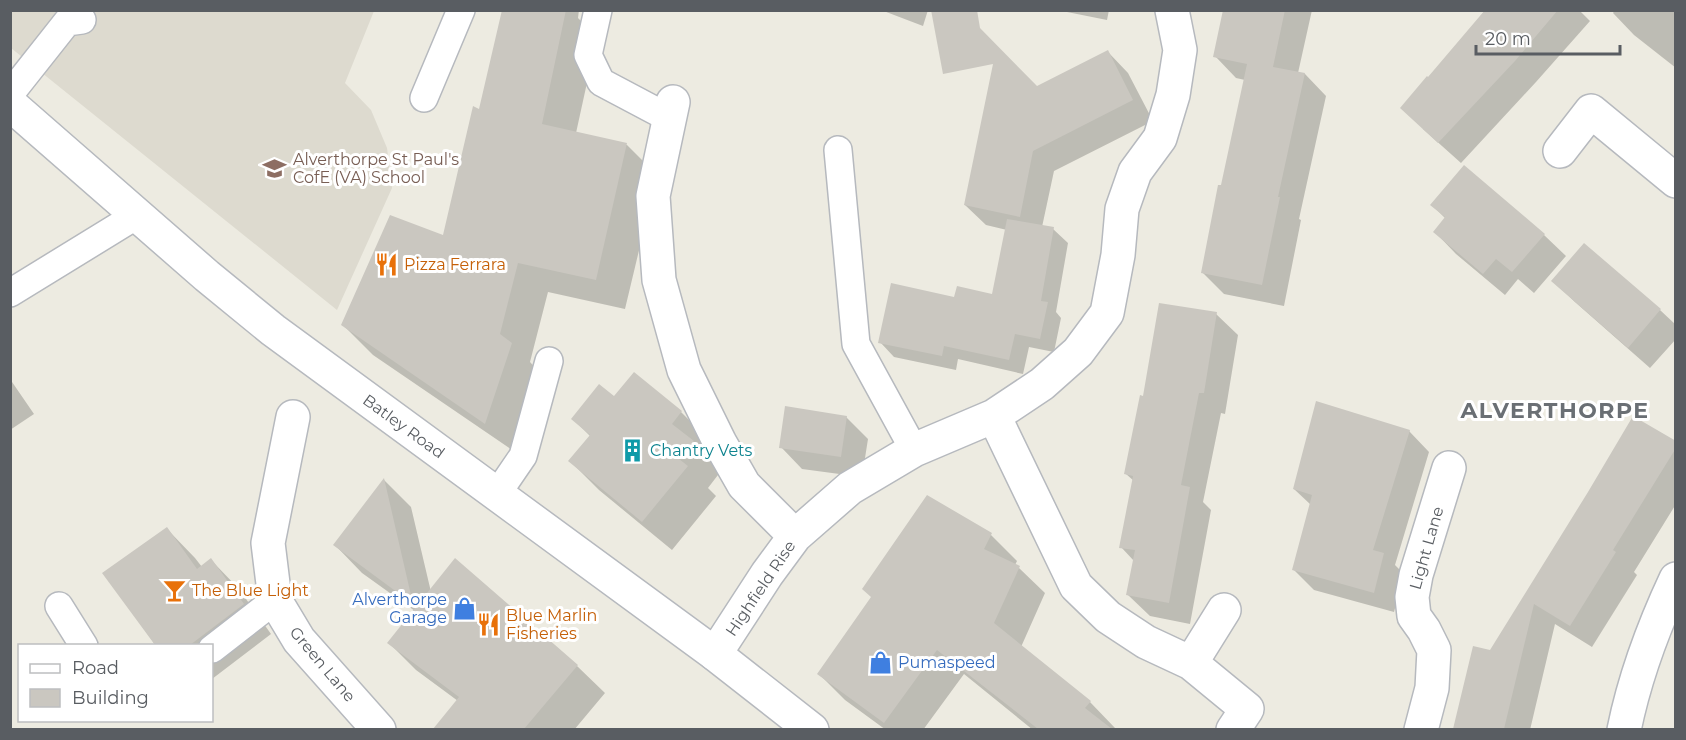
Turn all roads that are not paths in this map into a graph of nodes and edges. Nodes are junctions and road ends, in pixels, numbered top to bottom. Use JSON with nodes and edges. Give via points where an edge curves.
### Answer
{"nodes":[{"id":1,"x":461,"y":10,"type":"edge"},
{"id":2,"x":598,"y":10,"type":"edge"},
{"id":3,"x":1172,"y":10,"type":"edge"},
{"id":4,"x":81,"y":20,"type":"dead end"},
{"id":5,"x":10,"y":94,"type":"edge"},
{"id":6,"x":424,"y":98,"type":"dead end"},
{"id":7,"x":10,"y":104,"type":"edge"},
{"id":8,"x":671,"y":110,"type":"joint"},
{"id":9,"x":838,"y":150,"type":"dead end"},
{"id":10,"x":1560,"y":151,"type":"dead end"},
{"id":11,"x":1676,"y":181,"type":"edge"},
{"id":12,"x":137,"y":215,"type":"junction"},
{"id":13,"x":10,"y":293,"type":"edge"},
{"id":14,"x":549,"y":361,"type":"dead end"},
{"id":15,"x":994,"y":416,"type":"junction"},
{"id":16,"x":293,"y":417,"type":"dead end"},
{"id":17,"x":914,"y":450,"type":"junction"},
{"id":18,"x":1449,"y":468,"type":"dead end"},
{"id":19,"x":497,"y":494,"type":"junction"},
{"id":20,"x":795,"y":536,"type":"junction"},
{"id":21,"x":1676,"y":579,"type":"edge"},
{"id":22,"x":275,"y":600,"type":"junction"},
{"id":23,"x":59,"y":606,"type":"dead end"},
{"id":24,"x":1224,"y":610,"type":"dead end"},
{"id":25,"x":83,"y":644,"type":"edge"},
{"id":26,"x":213,"y":648,"type":"edge"},
{"id":27,"x":715,"y":654,"type":"junction"},
{"id":28,"x":1191,"y":663,"type":"junction"},
{"id":29,"x":379,"y":729,"type":"edge"},
{"id":30,"x":812,"y":729,"type":"edge"},
{"id":31,"x":1233,"y":729,"type":"edge"},
{"id":32,"x":1421,"y":729,"type":"edge"},
{"id":33,"x":1624,"y":729,"type":"edge"}],
"edges":[{"from":1,"to":6,"type":"lane"},
{"from":2,"to":8,"type":"lane","via":[[588,55],[601,82]]},
{"from":3,"to":15,"type":"street","name":"Highfield Rise","via":[[1180,50],[1173,95],[1160,138],[1135,172],[1122,209],[1107,313],[1078,352],[1042,384]]},
{"from":4,"to":5,"type":"lane","via":[[67,22]]},
{"from":7,"to":12,"type":"street","name":"Batley Road"},
{"from":8,"to":20,"type":"street","via":[[653,196],[659,280],[684,370],[744,485]]},
{"from":9,"to":17,"type":"lane","via":[[856,344]]},
{"from":10,"to":11,"type":"street","via":[[1591,111]]},
{"from":12,"to":13,"type":"lane"},
{"from":12,"to":19,"type":"street","name":"Batley Road","via":[[273,330]]},
{"from":14,"to":19,"type":"lane","via":[[523,456]]},
{"from":15,"to":17,"type":"street","name":"Highfield Rise"},
{"from":15,"to":28,"type":"street","via":[[1076,586],[1108,617],[1146,642]]},
{"from":16,"to":22,"type":"street","name":"Green Lane","via":[[268,543]]},
{"from":17,"to":20,"type":"street","name":"Highfield Rise","via":[[850,488]]},
{"from":18,"to":32,"type":"street","name":"Light Lane","via":[[1412,597],[1414,616],[1434,650],[1432,688]]},
{"from":19,"to":27,"type":"street","name":"Batley Road"},
{"from":20,"to":27,"type":"street","name":"Highfield Rise"},
{"from":21,"to":33,"type":"street","via":[[1645,650]]},
{"from":22,"to":26,"type":"lane"},
{"from":22,"to":29,"type":"street","name":"Green Lane","via":[[299,640]]},
{"from":23,"to":25,"type":"lane"},
{"from":24,"to":28,"type":"street"},
{"from":27,"to":30,"type":"street","name":"Batley Road"},
{"from":28,"to":31,"type":"street","via":[[1247,709]]}]}
